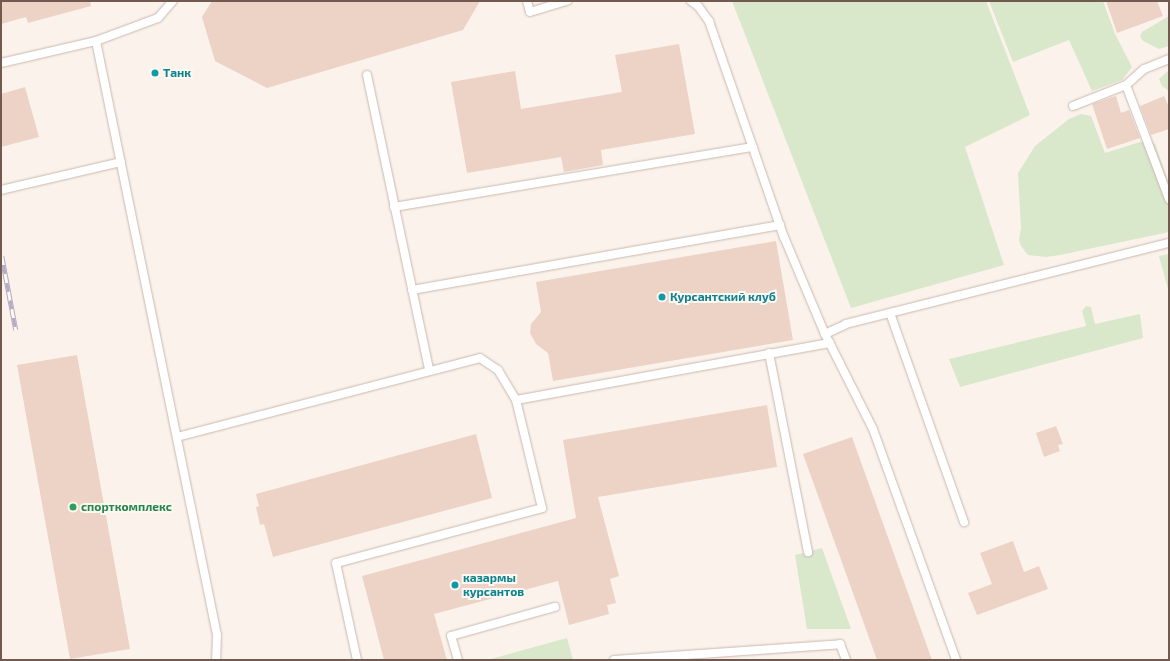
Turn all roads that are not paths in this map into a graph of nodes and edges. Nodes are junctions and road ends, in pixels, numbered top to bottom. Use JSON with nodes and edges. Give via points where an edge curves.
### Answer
{"nodes":[{"id":1,"x":172,"y":1,"type":"edge"},
{"id":2,"x":527,"y":1,"type":"edge"},
{"id":3,"x":566,"y":1,"type":"edge"},
{"id":4,"x":691,"y":1,"type":"edge"},
{"id":5,"x":96,"y":41,"type":"junction"},
{"id":6,"x":1169,"y":59,"type":"edge"},
{"id":7,"x":1,"y":63,"type":"edge"},
{"id":8,"x":367,"y":75,"type":"dead end"},
{"id":9,"x":1126,"y":85,"type":"junction"},
{"id":10,"x":1073,"y":106,"type":"dead end"},
{"id":11,"x":753,"y":147,"type":"junction"},
{"id":12,"x":121,"y":162,"type":"junction"},
{"id":13,"x":1,"y":190,"type":"edge"},
{"id":14,"x":1169,"y":199,"type":"edge"},
{"id":15,"x":394,"y":207,"type":"junction"},
{"id":16,"x":780,"y":225,"type":"junction"},
{"id":17,"x":1169,"y":243,"type":"edge"},
{"id":18,"x":412,"y":290,"type":"junction"},
{"id":19,"x":890,"y":313,"type":"junction"},
{"id":20,"x":825,"y":334,"type":"junction"},
{"id":21,"x":830,"y":343,"type":"junction"},
{"id":22,"x":770,"y":353,"type":"junction"},
{"id":23,"x":429,"y":370,"type":"junction"},
{"id":24,"x":516,"y":400,"type":"junction"},
{"id":25,"x":177,"y":437,"type":"junction"},
{"id":26,"x":964,"y":522,"type":"dead end"},
{"id":27,"x":808,"y":552,"type":"dead end"},
{"id":28,"x":555,"y":607,"type":"dead end"},
{"id":29,"x":216,"y":660,"type":"edge"},
{"id":30,"x":357,"y":660,"type":"edge"},
{"id":31,"x":458,"y":660,"type":"edge"},
{"id":32,"x":614,"y":660,"type":"edge"},
{"id":33,"x":846,"y":660,"type":"edge"},
{"id":34,"x":956,"y":660,"type":"edge"}],
"edges":[{"from":1,"to":5,"type":"lane","via":[[158,18]]},
{"from":2,"to":3,"type":"lane","via":[[530,12]]},
{"from":4,"to":11,"type":"lane","via":[[709,21]]},
{"from":5,"to":7,"type":"lane"},
{"from":5,"to":12,"type":"lane"},
{"from":6,"to":9,"type":"lane","via":[[1144,69]]},
{"from":8,"to":15,"type":"lane"},
{"from":9,"to":10,"type":"lane"},
{"from":9,"to":14,"type":"lane"},
{"from":11,"to":15,"type":"lane"},
{"from":11,"to":16,"type":"lane"},
{"from":12,"to":13,"type":"lane"},
{"from":12,"to":25,"type":"lane"},
{"from":15,"to":18,"type":"lane"},
{"from":16,"to":18,"type":"lane"},
{"from":16,"to":20,"type":"lane"},
{"from":17,"to":19,"type":"lane","via":[[996,284]]},
{"from":18,"to":23,"type":"lane"},
{"from":19,"to":20,"type":"lane","via":[[846,324]]},
{"from":19,"to":26,"type":"lane"},
{"from":20,"to":21,"type":"lane"},
{"from":21,"to":22,"type":"lane"},
{"from":21,"to":34,"type":"lane","via":[[873,429]]},
{"from":22,"to":24,"type":"lane"},
{"from":22,"to":27,"type":"lane"},
{"from":23,"to":24,"type":"lane","via":[[480,358],[498,370]]},
{"from":23,"to":25,"type":"lane"},
{"from":24,"to":30,"type":"lane","via":[[542,508],[336,563]]},
{"from":25,"to":29,"type":"lane","via":[[217,636]]},
{"from":28,"to":31,"type":"lane","via":[[451,636]]},
{"from":32,"to":33,"type":"lane","via":[[840,644]]}]}
